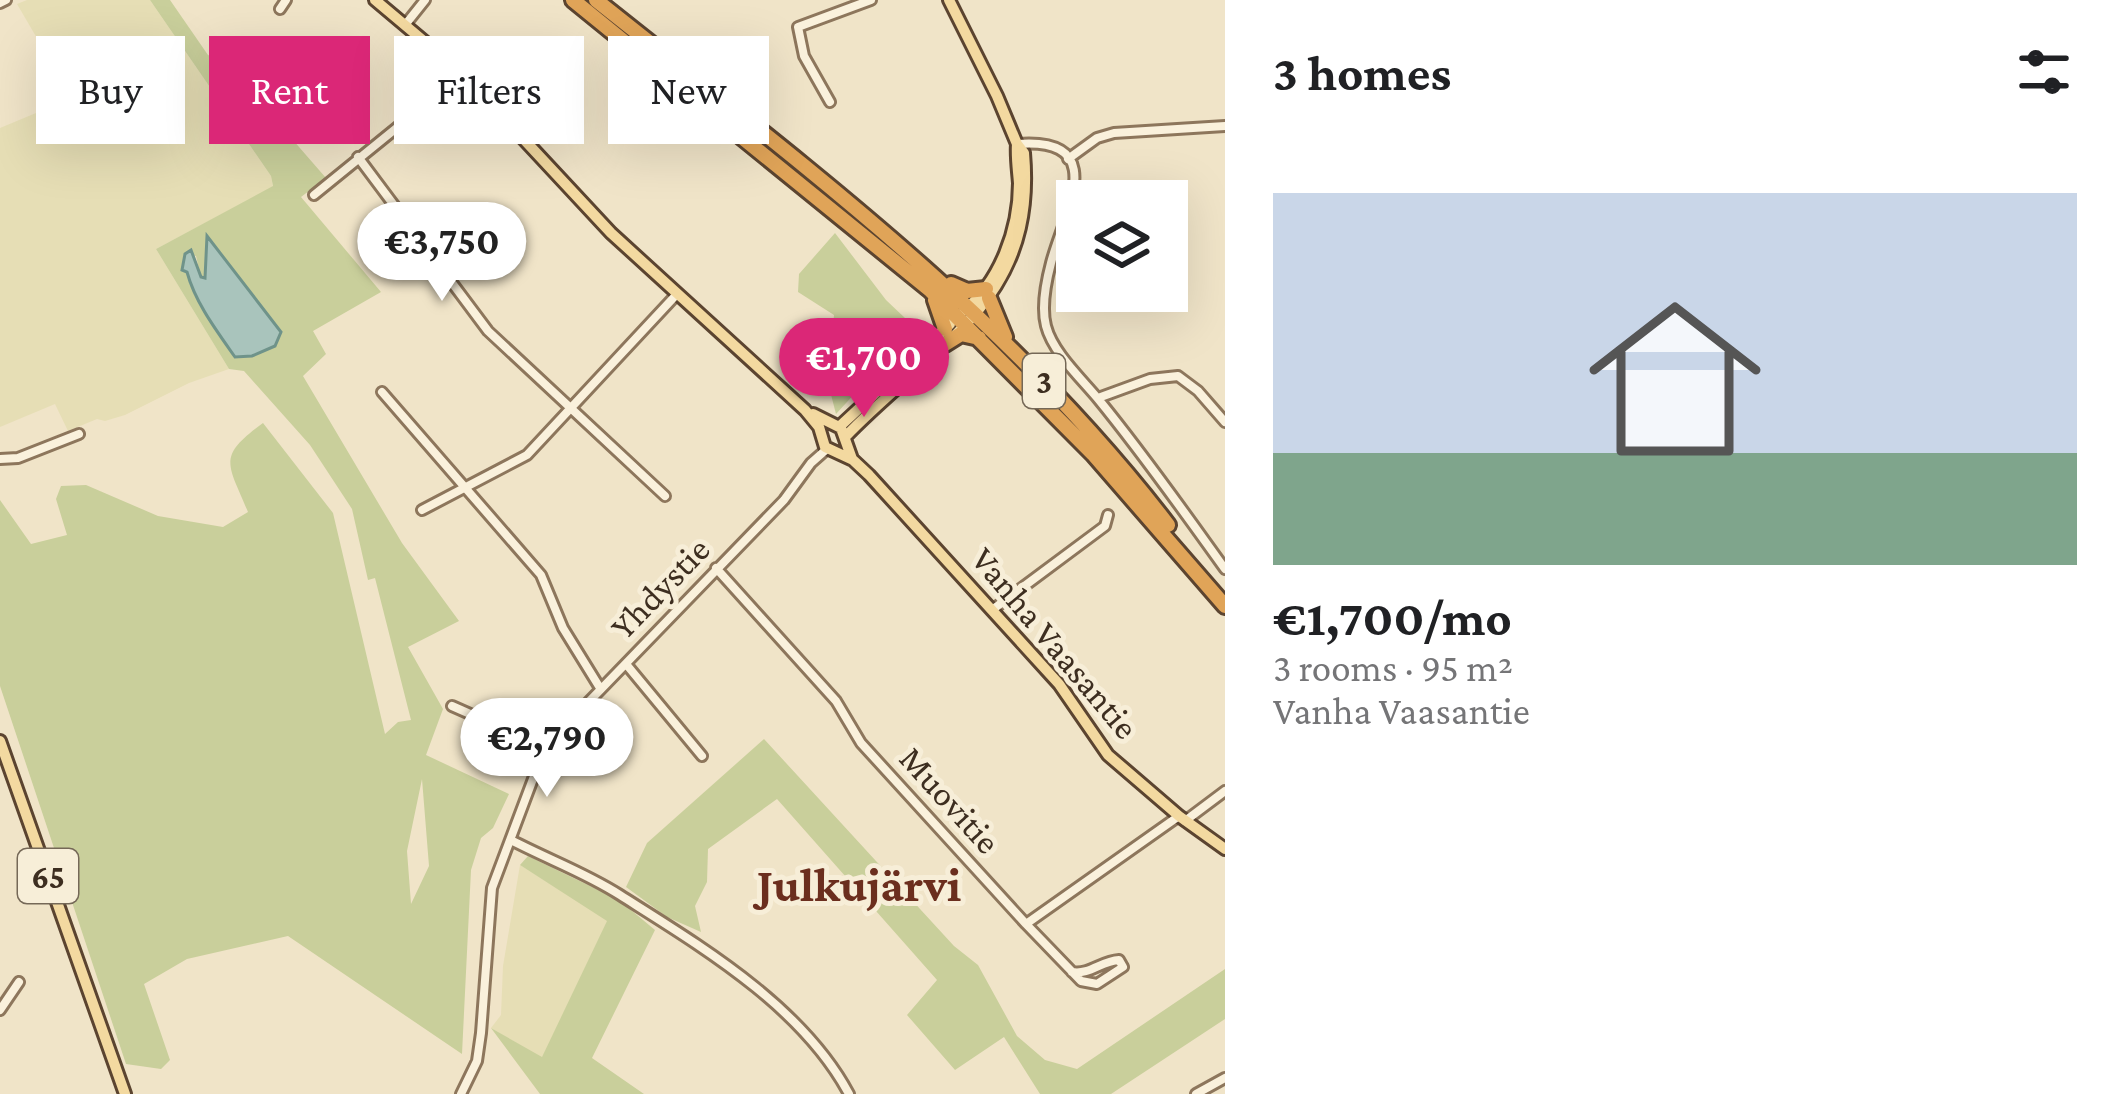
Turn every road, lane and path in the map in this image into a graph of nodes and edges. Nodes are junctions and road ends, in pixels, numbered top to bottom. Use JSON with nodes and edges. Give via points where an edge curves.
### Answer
{"nodes":[{"id":1,"x":375,"y":0,"type":"edge"},
{"id":2,"x":425,"y":0,"type":"edge"},
{"id":3,"x":573,"y":0,"type":"edge"},
{"id":4,"x":596,"y":0,"type":"edge"},
{"id":5,"x":871,"y":0,"type":"edge"},
{"id":6,"x":949,"y":0,"type":"edge"},
{"id":7,"x":405,"y":25,"type":"junction"},
{"id":8,"x":418,"y":36,"type":"edge"},
{"id":9,"x":830,"y":102,"type":"dead end"},
{"id":10,"x":1225,"y":126,"type":"edge"},
{"id":11,"x":394,"y":129,"type":"edge"},
{"id":12,"x":528,"y":144,"type":"edge"},
{"id":13,"x":1017,"y":145,"type":"junction"},
{"id":14,"x":358,"y":158,"type":"junction"},
{"id":15,"x":1069,"y":159,"type":"junction"},
{"id":16,"x":314,"y":195,"type":"dead end"},
{"id":17,"x":935,"y":284,"type":"junction"},
{"id":18,"x":987,"y":293,"type":"junction"},
{"id":19,"x":677,"y":294,"type":"junction"},
{"id":20,"x":967,"y":315,"type":"junction"},
{"id":21,"x":945,"y":336,"type":"junction"},
{"id":22,"x":981,"y":338,"type":"junction"},
{"id":23,"x":1011,"y":347,"type":"junction"},
{"id":24,"x":382,"y":392,"type":"dead end"},
{"id":25,"x":1098,"y":398,"type":"junction"},
{"id":26,"x":572,"y":408,"type":"junction"},
{"id":27,"x":805,"y":410,"type":"junction"},
{"id":28,"x":1225,"y":422,"type":"edge"},
{"id":29,"x":79,"y":434,"type":"dead end"},
{"id":30,"x":821,"y":434,"type":"junction"},
{"id":31,"x":837,"y":438,"type":"junction"},
{"id":32,"x":0,"y":459,"type":"edge"},
{"id":33,"x":811,"y":463,"type":"junction"},
{"id":34,"x":467,"y":490,"type":"junction"},
{"id":35,"x":665,"y":496,"type":"dead end"},
{"id":36,"x":422,"y":510,"type":"dead end"},
{"id":37,"x":1108,"y":515,"type":"dead end"},
{"id":38,"x":716,"y":568,"type":"junction"},
{"id":39,"x":1225,"y":569,"type":"edge"},
{"id":40,"x":1225,"y":604,"type":"edge"},
{"id":41,"x":992,"y":610,"type":"junction"},
{"id":42,"x":626,"y":664,"type":"junction"},
{"id":43,"x":601,"y":688,"type":"junction"},
{"id":44,"x":452,"y":706,"type":"dead end"},
{"id":45,"x":0,"y":741,"type":"edge"},
{"id":46,"x":545,"y":747,"type":"junction"},
{"id":47,"x":702,"y":755,"type":"dead end"},
{"id":48,"x":1225,"y":791,"type":"edge"},
{"id":49,"x":1182,"y":818,"type":"junction"},
{"id":50,"x":512,"y":841,"type":"junction"},
{"id":51,"x":1225,"y":849,"type":"edge"},
{"id":52,"x":1026,"y":924,"type":"junction"},
{"id":53,"x":1072,"y":972,"type":"junction"},
{"id":54,"x":19,"y":982,"type":"dead end"},
{"id":55,"x":0,"y":1010,"type":"edge"},
{"id":56,"x":1225,"y":1078,"type":"edge"},
{"id":57,"x":125,"y":1094,"type":"edge"},
{"id":58,"x":461,"y":1094,"type":"edge"},
{"id":59,"x":849,"y":1094,"type":"edge"},
{"id":60,"x":1196,"y":1094,"type":"edge"}],
"edges":[{"from":1,"to":7,"type":"main road"},
{"from":2,"to":7,"type":"street"},
{"from":3,"to":17,"type":"highway","number":"3"},
{"from":4,"to":17,"type":"highway","number":"3","via":[[848,199]]},
{"from":5,"to":9,"type":"street","via":[[798,27]]},
{"from":6,"to":13,"type":"main road"},
{"from":7,"to":8,"type":"main road"},
{"from":10,"to":15,"type":"street","via":[[1114,133]]},
{"from":11,"to":14,"type":"street"},
{"from":12,"to":19,"type":"main road"},
{"from":13,"to":15,"type":"street","via":[[1046,144]]},
{"from":13,"to":18,"type":"main road","via":[[1017,210]]},
{"from":14,"to":16,"type":"street"},
{"from":14,"to":26,"type":"street","via":[[488,331]]},
{"from":15,"to":25,"type":"street","via":[[1076,190],[1052,260],[1044,316],[1052,341]]},
{"from":17,"to":18,"type":"highway"},
{"from":17,"to":20,"type":"highway","number":"3"},
{"from":17,"to":21,"type":"highway"},
{"from":18,"to":20,"type":"main road"},
{"from":18,"to":23,"type":"highway"},
{"from":19,"to":26,"type":"street"},
{"from":19,"to":27,"type":"main road"},
{"from":20,"to":21,"type":"main road"},
{"from":20,"to":22,"type":"highway","number":"3"},
{"from":20,"to":23,"type":"highway","number":"3"},
{"from":21,"to":22,"type":"highway"},
{"from":21,"to":31,"type":"main road"},
{"from":22,"to":40,"type":"highway","number":"3"},
{"from":23,"to":40,"type":"highway","number":"3","via":[[1135,482]]},
{"from":24,"to":34,"type":"street"},
{"from":25,"to":28,"type":"street","via":[[1178,376]]},
{"from":25,"to":39,"type":"street"},
{"from":26,"to":34,"type":"street","via":[[527,454]]},
{"from":26,"to":35,"type":"street"},
{"from":27,"to":30,"type":"main road"},
{"from":27,"to":31,"type":"main road","name":"Vanha Vaasantie"},
{"from":29,"to":32,"type":"street"},
{"from":30,"to":31,"type":"main road"},
{"from":30,"to":33,"type":"street","name":"Yhdystie"},
{"from":31,"to":33,"type":"street","name":"Yhdystie"},
{"from":31,"to":41,"type":"main road","name":"Vanha Vaasantie"},
{"from":33,"to":38,"type":"street","name":"Yhdystie"},
{"from":34,"to":36,"type":"street"},
{"from":34,"to":43,"type":"street","via":[[541,575]]},
{"from":37,"to":41,"type":"street","via":[[1105,526]]},
{"from":38,"to":42,"type":"street","name":"Yhdystie"},
{"from":38,"to":52,"type":"street","name":"Muovitie"},
{"from":41,"to":49,"type":"main road","name":"Vanha Vaasantie","via":[[1059,684],[1108,755]]},
{"from":42,"to":43,"type":"street","name":"Yhdystie"},
{"from":42,"to":47,"type":"street"},
{"from":43,"to":46,"type":"street","name":"Yhdystie"},
{"from":44,"to":46,"type":"street"},
{"from":45,"to":57,"type":"main road","number":"65"},
{"from":46,"to":50,"type":"street","name":"Yhdystie"},
{"from":48,"to":49,"type":"street"},
{"from":49,"to":51,"type":"main road","name":"Vanha Vaasantie"},
{"from":49,"to":52,"type":"street"},
{"from":50,"to":58,"type":"street","name":"Yhdystie","via":[[492,888],[477,1061]]},
{"from":50,"to":59,"type":"street","via":[[619,894],[712,954],[816,1041]]},
{"from":52,"to":53,"type":"street","name":"Muovitie"},
{"from":53,"to":53,"type":"street","via":[[1097,984],[1123,967],[1112,959]]},
{"from":54,"to":55,"type":"street"},
{"from":56,"to":60,"type":"street"}]}
